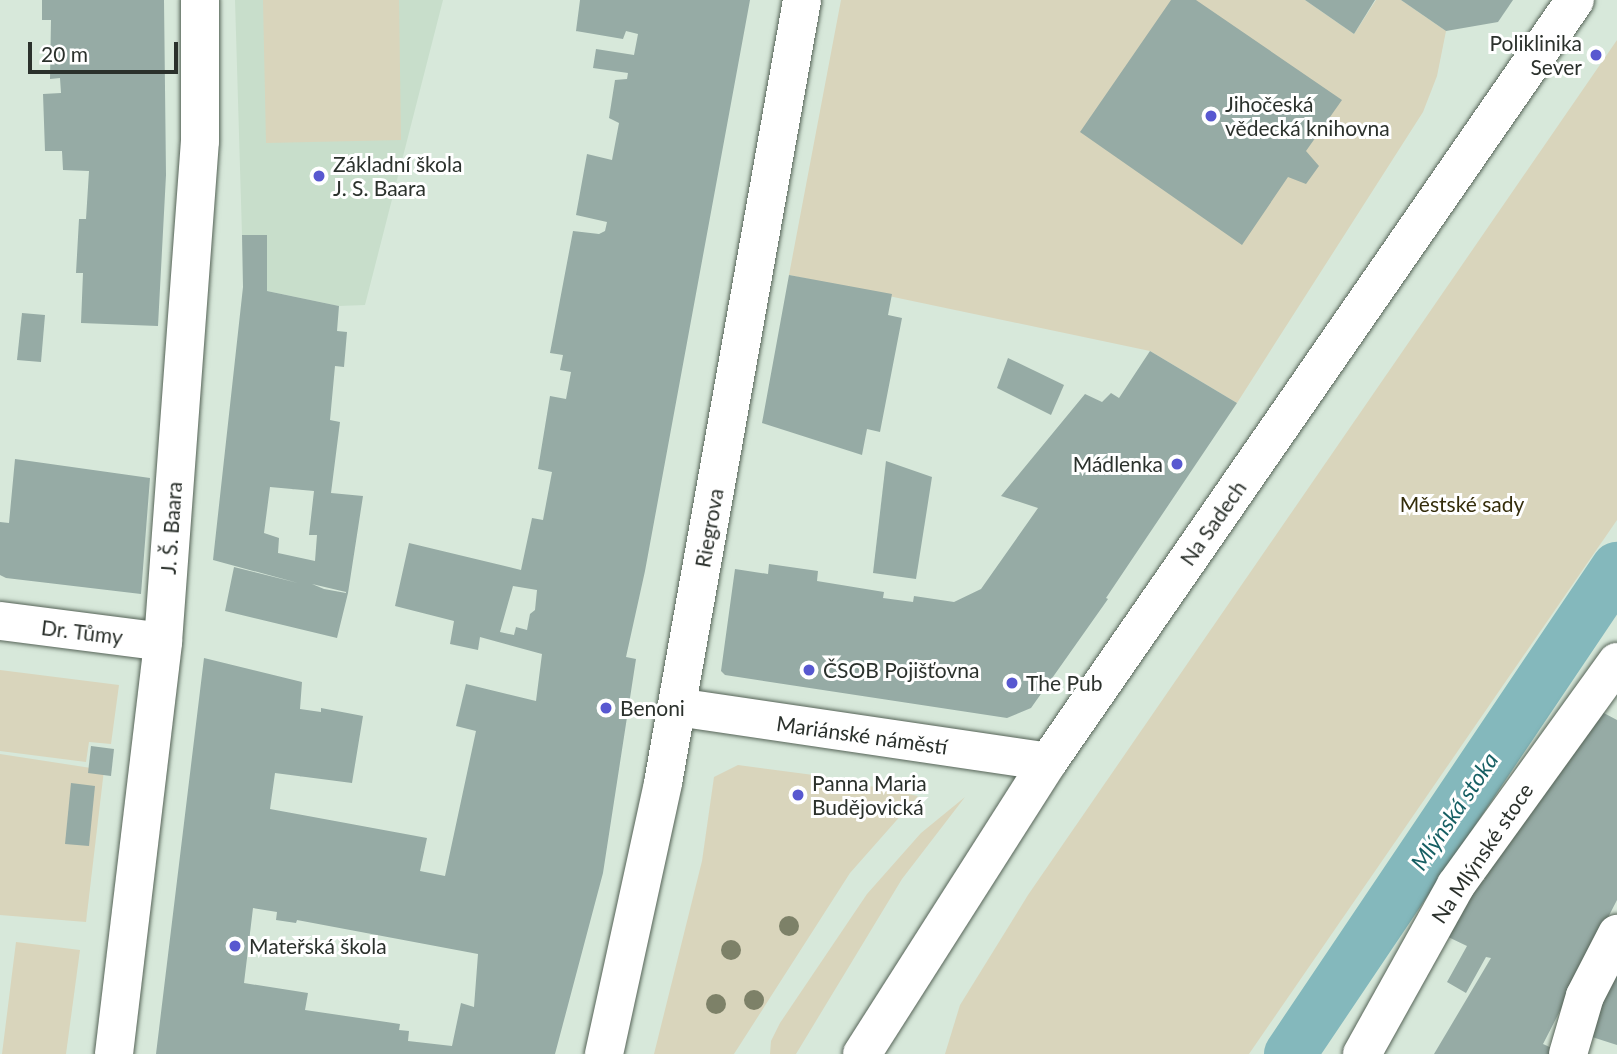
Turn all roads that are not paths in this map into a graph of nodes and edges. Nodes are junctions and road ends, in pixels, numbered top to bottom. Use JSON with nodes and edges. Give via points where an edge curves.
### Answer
{"nodes":[{"id":1,"x":200,"y":0,"type":"edge"},
{"id":2,"x":802,"y":0,"type":"edge"},
{"id":3,"x":1575,"y":0,"type":"edge"},
{"id":4,"x":0,"y":621,"type":"edge"},
{"id":5,"x":163,"y":642,"type":"junction"},
{"id":6,"x":1617,"y":662,"type":"edge"},
{"id":7,"x":677,"y":707,"type":"junction"},
{"id":8,"x":1048,"y":762,"type":"junction"},
{"id":9,"x":1617,"y":934,"type":"edge"},
{"id":10,"x":114,"y":1054,"type":"edge"},
{"id":11,"x":604,"y":1054,"type":"edge"},
{"id":12,"x":862,"y":1054,"type":"edge"},
{"id":13,"x":1362,"y":1054,"type":"edge"},
{"id":14,"x":1568,"y":1054,"type":"edge"}],
"edges":[{"from":1,"to":5,"type":"street","name":"J. Š. Baara","via":[[200,141]]},
{"from":2,"to":7,"type":"street","name":"Riegrova"},
{"from":3,"to":8,"type":"street","name":"Na Sadech"},
{"from":4,"to":5,"type":"street","name":"Dr. Tůmy"},
{"from":5,"to":10,"type":"street","name":"J. Š. Baara"},
{"from":6,"to":13,"type":"street","name":"Na Mlýnské stoce","via":[[1456,885]]},
{"from":7,"to":8,"type":"street","name":"Mariánské náměstí"},
{"from":7,"to":11,"type":"street","name":"Riegrova"},
{"from":8,"to":12,"type":"street","name":"Na Sadech"},
{"from":9,"to":14,"type":"street","via":[[1585,996]]}]}
